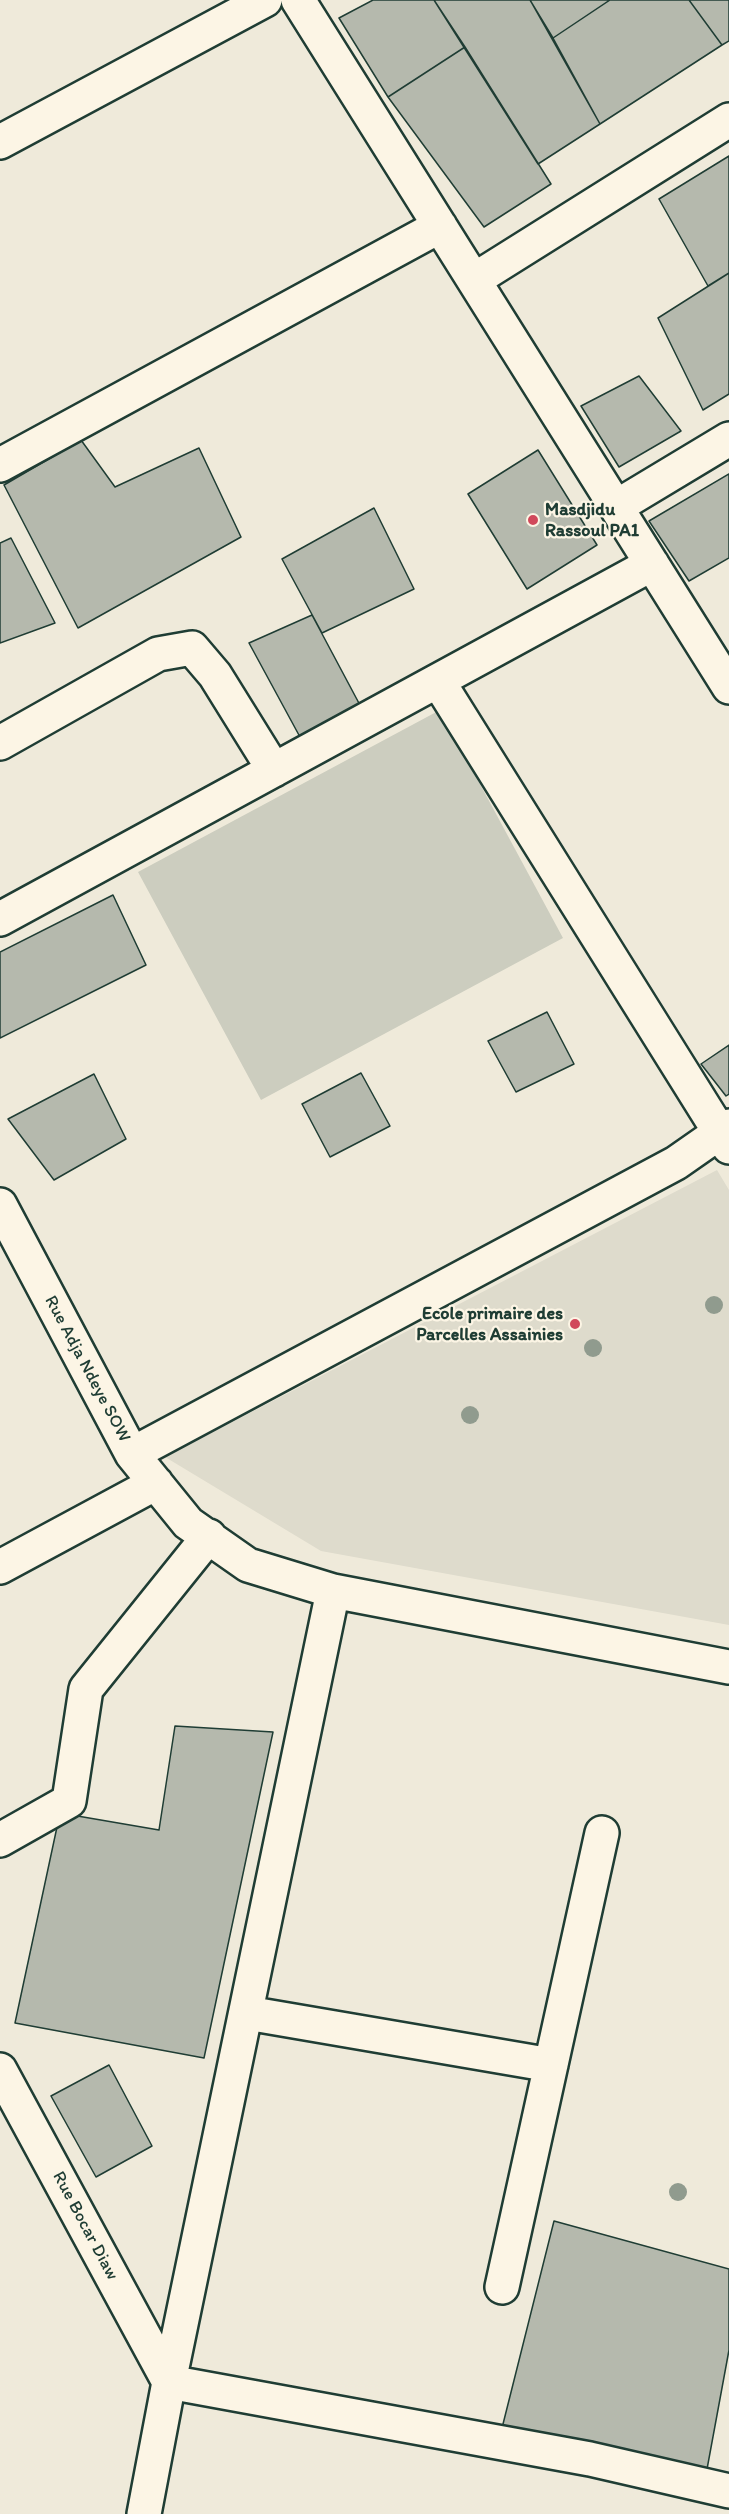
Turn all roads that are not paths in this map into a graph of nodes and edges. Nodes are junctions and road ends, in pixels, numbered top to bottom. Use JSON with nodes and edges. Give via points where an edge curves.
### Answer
{"nodes":[{"id":1,"x":265,"y":0,"type":"edge"},
{"id":2,"x":298,"y":0,"type":"edge"},
{"id":3,"x":729,"y":120,"type":"edge"},
{"id":4,"x":0,"y":142,"type":"edge"},
{"id":5,"x":440,"y":226,"type":"junction"},
{"id":6,"x":474,"y":280,"type":"junction"},
{"id":7,"x":729,"y":439,"type":"edge"},
{"id":8,"x":0,"y":465,"type":"edge"},
{"id":9,"x":616,"y":507,"type":"junction"},
{"id":10,"x":652,"y":564,"type":"junction"},
{"id":11,"x":438,"y":681,"type":"junction"},
{"id":12,"x":729,"y":687,"type":"edge"},
{"id":13,"x":0,"y":743,"type":"edge"},
{"id":14,"x":274,"y":770,"type":"junction"},
{"id":15,"x":0,"y":919,"type":"edge"},
{"id":16,"x":726,"y":1135,"type":"edge"},
{"id":17,"x":0,"y":1206,"type":"edge"},
{"id":18,"x":132,"y":1454,"type":"junction"},
{"id":19,"x":156,"y":1483,"type":"junction"},
{"id":20,"x":199,"y":1529,"type":"junction"},
{"id":21,"x":0,"y":1567,"type":"edge"},
{"id":22,"x":333,"y":1591,"type":"junction"},
{"id":23,"x":729,"y":1667,"type":"edge"},
{"id":24,"x":602,"y":1833,"type":"dead end"},
{"id":25,"x":0,"y":1840,"type":"edge"},
{"id":26,"x":247,"y":2013,"type":"junction"},
{"id":27,"x":551,"y":2065,"type":"junction"},
{"id":28,"x":0,"y":2070,"type":"edge"},
{"id":29,"x":502,"y":2287,"type":"dead end"},
{"id":30,"x":169,"y":2382,"type":"junction"},
{"id":31,"x":729,"y":2491,"type":"edge"},
{"id":32,"x":144,"y":2514,"type":"edge"}],
"edges":[{"from":1,"to":4,"type":"street"},
{"from":2,"to":5,"type":"street"},
{"from":3,"to":6,"type":"street"},
{"from":5,"to":6,"type":"street"},
{"from":5,"to":8,"type":"street"},
{"from":6,"to":9,"type":"street"},
{"from":7,"to":9,"type":"street"},
{"from":9,"to":10,"type":"street"},
{"from":10,"to":11,"type":"street"},
{"from":10,"to":12,"type":"street"},
{"from":11,"to":14,"type":"street"},
{"from":11,"to":16,"type":"street"},
{"from":13,"to":14,"type":"street","via":[[158,654],[192,648],[215,675]]},
{"from":14,"to":15,"type":"street"},
{"from":16,"to":18,"type":"street"},
{"from":17,"to":18,"type":"street","name":"Rue Adja Ndeye SOW"},
{"from":18,"to":19,"type":"street","name":"Rue Adja Ndeye SOW"},
{"from":19,"to":20,"type":"street","name":"Rue Adja Ndeye SOW"},
{"from":19,"to":21,"type":"street"},
{"from":20,"to":22,"type":"street","name":"Rue Adja Ndeye SOW","via":[[248,1565]]},
{"from":20,"to":25,"type":"street","via":[[86,1689],[69,1802]]},
{"from":22,"to":23,"type":"street","name":"Rue Adja Ndeye SOW"},
{"from":22,"to":26,"type":"street"},
{"from":24,"to":27,"type":"street"},
{"from":26,"to":27,"type":"street"},
{"from":26,"to":30,"type":"street"},
{"from":27,"to":29,"type":"street"},
{"from":28,"to":30,"type":"street","name":"Rue Bocar Diaw"},
{"from":30,"to":31,"type":"street","via":[[590,2459]]},
{"from":30,"to":32,"type":"street"}]}
